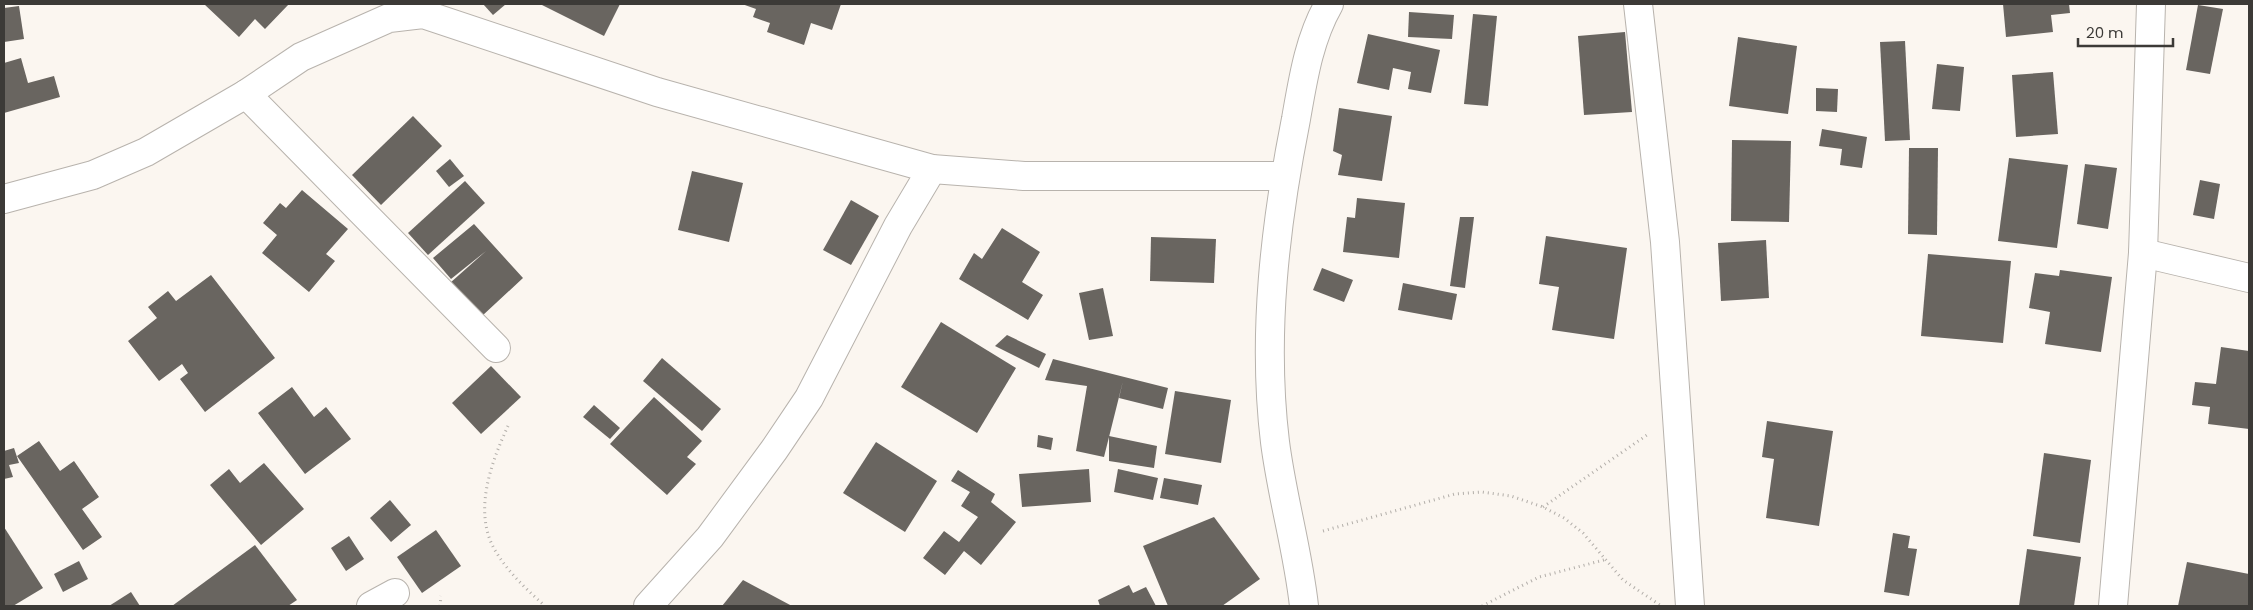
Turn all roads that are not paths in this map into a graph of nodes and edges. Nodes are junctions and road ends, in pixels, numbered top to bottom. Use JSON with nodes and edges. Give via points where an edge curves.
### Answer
{"nodes":[{"id":1,"x":1329,"y":4,"type":"edge"},
{"id":2,"x":1638,"y":4,"type":"edge"},
{"id":3,"x":2151,"y":4,"type":"edge"},
{"id":4,"x":421,"y":9,"type":"edge"},
{"id":5,"x":246,"y":94,"type":"junction"},
{"id":6,"x":932,"y":169,"type":"junction"},
{"id":7,"x":1285,"y":176,"type":"junction"},
{"id":8,"x":4,"y":199,"type":"edge"},
{"id":9,"x":2143,"y":253,"type":"junction"},
{"id":10,"x":2249,"y":278,"type":"edge"},
{"id":11,"x":496,"y":348,"type":"dead end"},
{"id":12,"x":395,"y":593,"type":"dead end"},
{"id":13,"x":371,"y":606,"type":"edge"},
{"id":14,"x":648,"y":606,"type":"edge"},
{"id":15,"x":1304,"y":606,"type":"edge"},
{"id":16,"x":1690,"y":606,"type":"edge"},
{"id":17,"x":2113,"y":606,"type":"edge"}],
"edges":[{"from":1,"to":7,"type":"street","via":[[1317,26],[1304,74]]},
{"from":2,"to":16,"type":"street","via":[[1665,242]]},
{"from":3,"to":9,"type":"street"},
{"from":4,"to":5,"type":"street","via":[[389,18],[301,57]]},
{"from":4,"to":6,"type":"street","via":[[657,92]]},
{"from":5,"to":8,"type":"street","via":[[146,152],[93,175]]},
{"from":5,"to":11,"type":"street"},
{"from":6,"to":7,"type":"street","via":[[1024,176]]},
{"from":6,"to":14,"type":"street","via":[[898,226],[809,398],[710,537]]},
{"from":7,"to":15,"type":"street","via":[[1274,269],[1269,357],[1275,442]]},
{"from":9,"to":10,"type":"street"},
{"from":9,"to":17,"type":"street"},
{"from":12,"to":13,"type":"street"}]}
